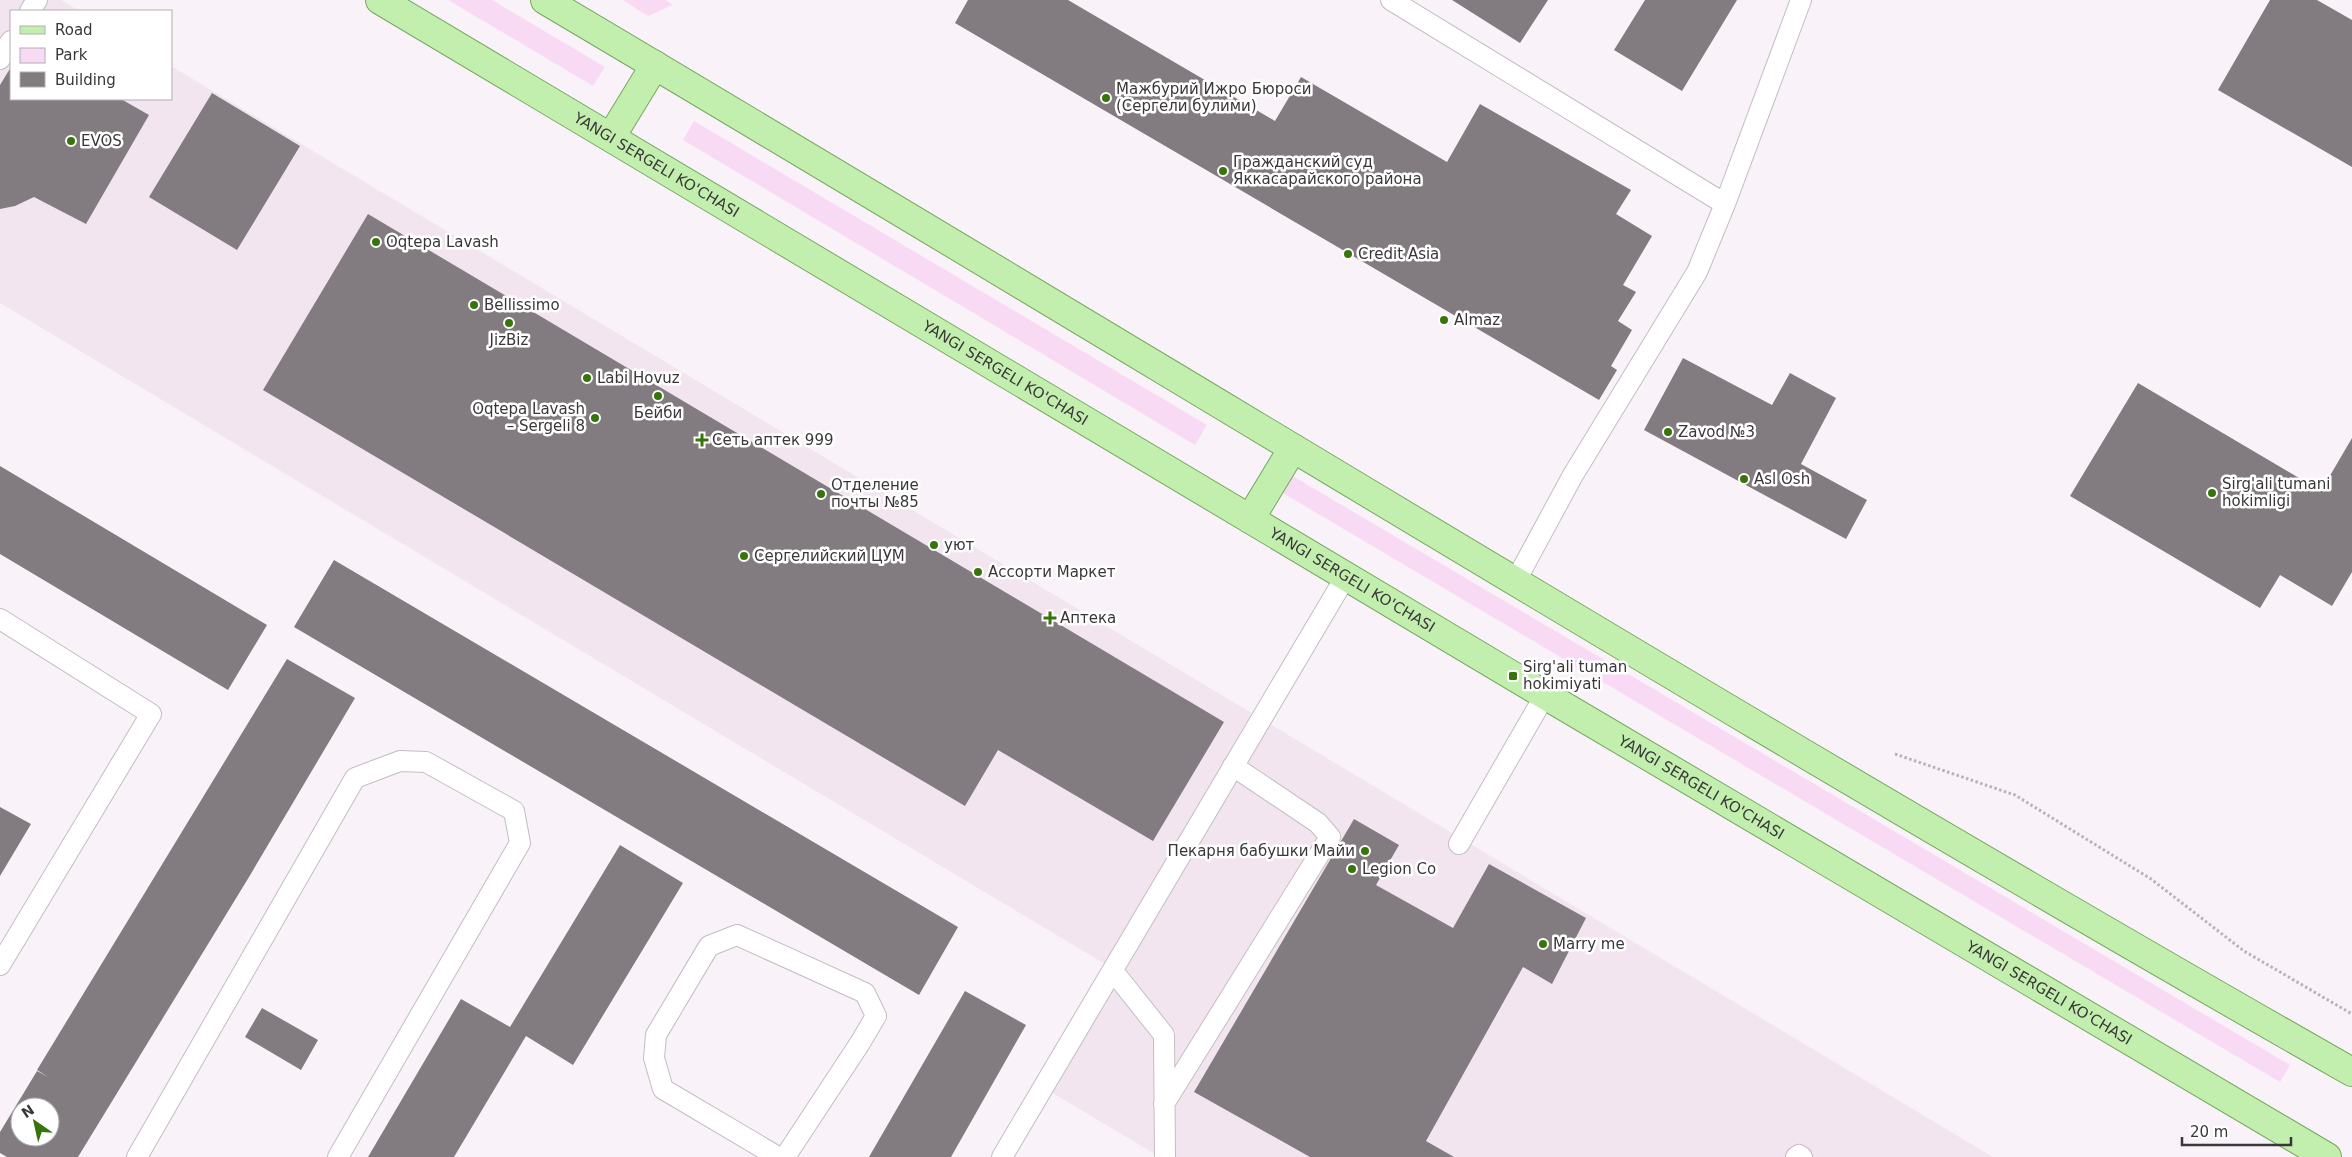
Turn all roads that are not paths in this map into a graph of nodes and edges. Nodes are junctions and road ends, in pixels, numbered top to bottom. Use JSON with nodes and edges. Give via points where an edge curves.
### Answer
{"nodes":[{"id":1,"x":380,"y":0,"type":"edge"},
{"id":2,"x":545,"y":0,"type":"edge"},
{"id":3,"x":1391,"y":0,"type":"edge"},
{"id":4,"x":1801,"y":0,"type":"edge"},
{"id":5,"x":10,"y":43,"type":"edge"},
{"id":6,"x":0,"y":59,"type":"edge"},
{"id":7,"x":654,"y":65,"type":"junction"},
{"id":8,"x":611,"y":137,"type":"junction"},
{"id":9,"x":1725,"y":204,"type":"junction"},
{"id":10,"x":1293,"y":448,"type":"junction"},
{"id":11,"x":1250,"y":519,"type":"junction"},
{"id":12,"x":1346,"y":576,"type":"junction"},
{"id":13,"x":1515,"y":582,"type":"junction"},
{"id":14,"x":0,"y":619,"type":"edge"},
{"id":15,"x":1545,"y":695,"type":"junction"},
{"id":16,"x":1233,"y":766,"type":"junction"},
{"id":17,"x":1459,"y":844,"type":"dead end"},
{"id":18,"x":0,"y":965,"type":"edge"},
{"id":19,"x":1113,"y":971,"type":"junction"},
{"id":20,"x":2352,"y":1072,"type":"edge"},
{"id":21,"x":1164,"y":1104,"type":"junction"},
{"id":22,"x":137,"y":1157,"type":"edge"},
{"id":23,"x":338,"y":1157,"type":"edge"},
{"id":24,"x":778,"y":1157,"type":"edge"},
{"id":25,"x":785,"y":1157,"type":"edge"},
{"id":26,"x":1002,"y":1157,"type":"edge"},
{"id":27,"x":1165,"y":1157,"type":"edge"},
{"id":28,"x":1796,"y":1157,"type":"edge"},
{"id":29,"x":1802,"y":1157,"type":"edge"},
{"id":30,"x":2327,"y":1157,"type":"edge"}],
"edges":[{"from":1,"to":8,"type":"main road","name":"YANGI SERGELI KO'CHASI"},
{"from":2,"to":7,"type":"main road"},
{"from":3,"to":9,"type":"lane"},
{"from":4,"to":9,"type":"lane"},
{"from":5,"to":6,"type":"lane"},
{"from":7,"to":8,"type":"main road"},
{"from":7,"to":10,"type":"main road"},
{"from":8,"to":11,"type":"main road","name":"YANGI SERGELI KO'CHASI"},
{"from":9,"to":13,"type":"lane","via":[[1697,272],[1574,475]]},
{"from":10,"to":11,"type":"main road"},
{"from":10,"to":13,"type":"main road"},
{"from":11,"to":12,"type":"main road","name":"YANGI SERGELI KO'CHASI"},
{"from":12,"to":15,"type":"main road","name":"YANGI SERGELI KO'CHASI"},
{"from":12,"to":16,"type":"lane"},
{"from":13,"to":20,"type":"main road","via":[[2007,873]]},
{"from":14,"to":18,"type":"lane","via":[[151,714]]},
{"from":15,"to":17,"type":"lane"},
{"from":15,"to":30,"type":"main road","name":"YANGI SERGELI KO'CHASI"},
{"from":16,"to":19,"type":"lane"},
{"from":16,"to":21,"type":"lane","via":[[1318,823],[1330,837]]},
{"from":19,"to":21,"type":"lane","via":[[1164,1035]]},
{"from":19,"to":26,"type":"lane"},
{"from":21,"to":27,"type":"lane"},
{"from":22,"to":23,"type":"lane","via":[[355,778],[400,761],[426,762],[514,811],[520,843]]},
{"from":24,"to":25,"type":"lane","via":[[663,1089],[654,1058],[656,1035],[709,946],[737,935],[865,993],[876,1016]]},
{"from":28,"to":29,"type":"lane"}]}
